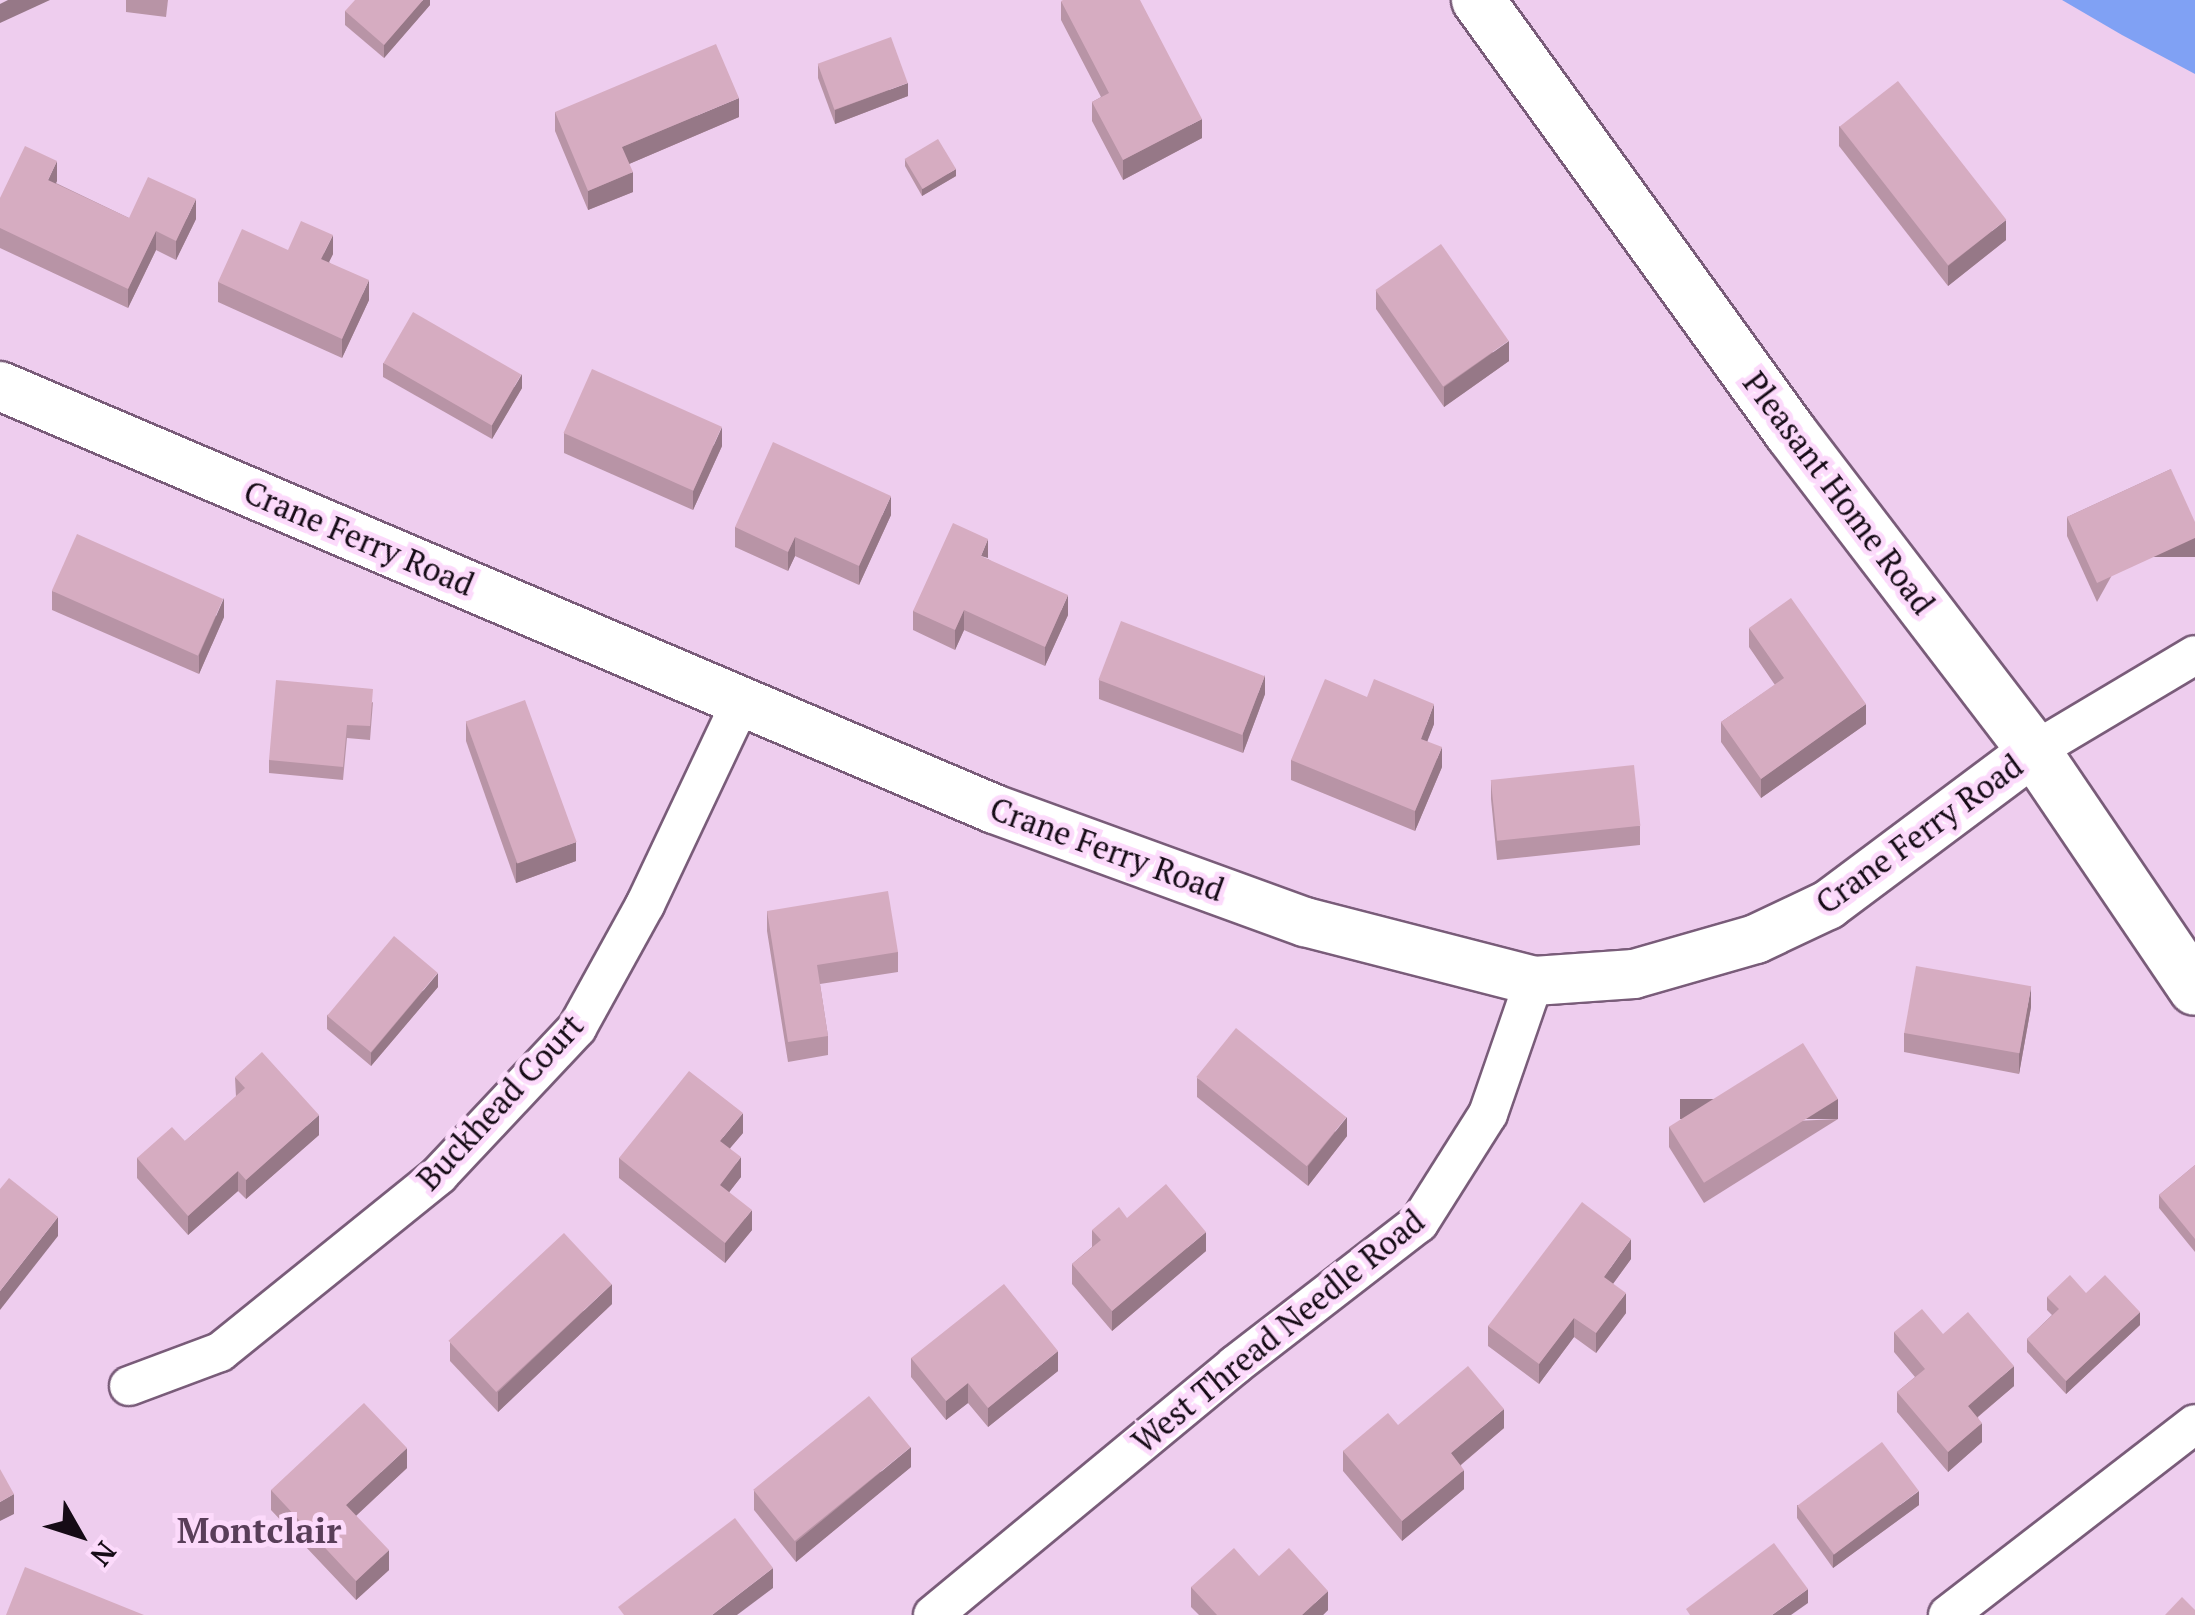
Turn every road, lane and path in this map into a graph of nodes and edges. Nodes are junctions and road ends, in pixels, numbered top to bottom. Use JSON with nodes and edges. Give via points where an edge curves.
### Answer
{"nodes":[{"id":1,"x":1478,"y":0,"type":"edge"},
{"id":2,"x":0,"y":386,"type":"edge"},
{"id":3,"x":2195,"y":656,"type":"edge"},
{"id":4,"x":742,"y":700,"type":"junction"},
{"id":5,"x":2034,"y":751,"type":"junction"},
{"id":6,"x":1534,"y":981,"type":"junction"},
{"id":7,"x":2195,"y":989,"type":"edge"},
{"id":8,"x":130,"y":1386,"type":"dead end"},
{"id":9,"x":2195,"y":1424,"type":"edge"},
{"id":10,"x":932,"y":1615,"type":"edge"},
{"id":11,"x":1948,"y":1615,"type":"edge"}],
"edges":[{"from":1,"to":5,"type":"main road","name":"Pleasant Home Road","via":[[1790,432]]},
{"from":2,"to":4,"type":"street","name":"Crane Ferry Road"},
{"from":3,"to":5,"type":"street","name":"Crane Ferry Road"},
{"from":4,"to":6,"type":"street","name":"Crane Ferry Road","via":[[994,809],[1305,922]]},
{"from":4,"to":8,"type":"street","name":"Buckhead Court","via":[[644,906],[577,1028],[439,1175],[235,1340]]},
{"from":5,"to":6,"type":"street","name":"Crane Ferry Road","via":[[1828,905],[1756,939],[1634,974]]},
{"from":5,"to":7,"type":"main road","name":"Pleasant Home Road"},
{"from":6,"to":10,"type":"street","name":"West Thread Needle Road","via":[[1488,1114],[1419,1224]]},
{"from":9,"to":11,"type":"street"}]}
